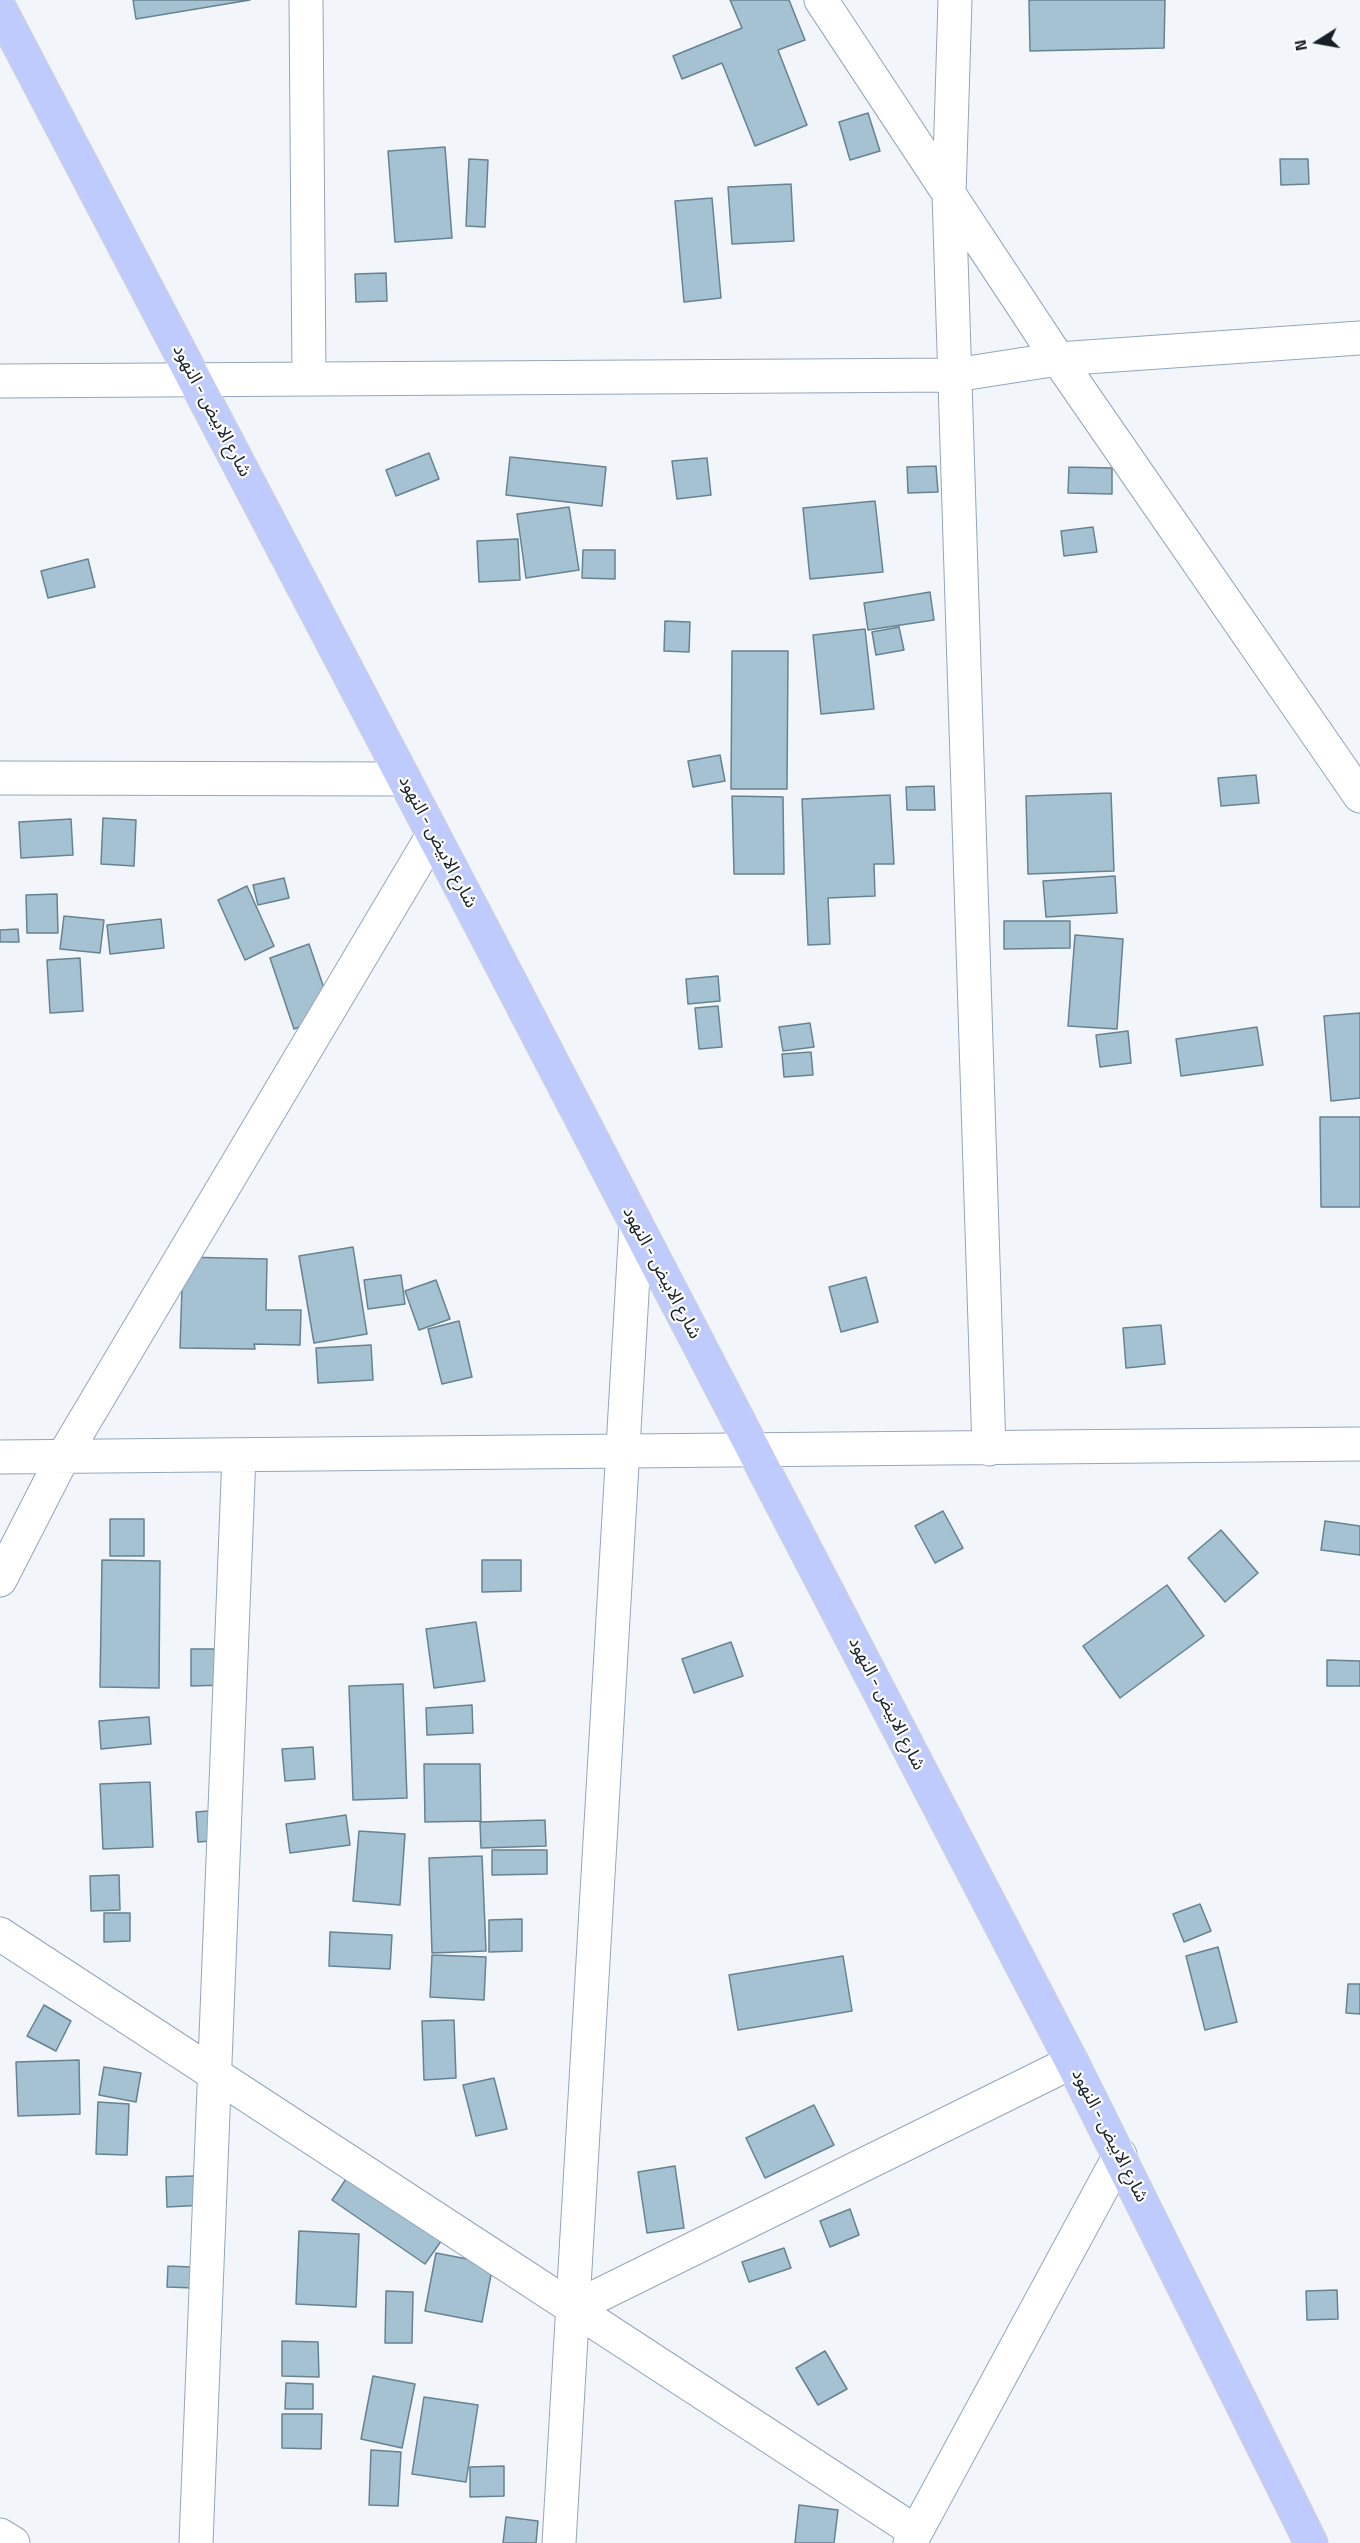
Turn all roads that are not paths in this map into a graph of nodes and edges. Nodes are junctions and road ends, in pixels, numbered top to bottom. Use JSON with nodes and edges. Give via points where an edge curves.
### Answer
{"nodes":[{"id":1,"x":306,"y":0,"type":"edge"},
{"id":2,"x":821,"y":0,"type":"edge"},
{"id":3,"x":955,"y":0,"type":"edge"},
{"id":4,"x":0,"y":9,"type":"edge"},
{"id":5,"x":949,"y":194,"type":"junction"},
{"id":6,"x":1360,"y":338,"type":"edge"},
{"id":7,"x":1058,"y":359,"type":"junction"},
{"id":8,"x":955,"y":375,"type":"junction"},
{"id":9,"x":194,"y":378,"type":"junction"},
{"id":10,"x":309,"y":378,"type":"junction"},
{"id":11,"x":0,"y":381,"type":"edge"},
{"id":12,"x":0,"y":778,"type":"edge"},
{"id":13,"x":404,"y":779,"type":"junction"},
{"id":14,"x":1360,"y":796,"type":"edge"},
{"id":15,"x":433,"y":835,"type":"junction"},
{"id":16,"x":636,"y":1225,"type":"junction"},
{"id":17,"x":1360,"y":1444,"type":"edge"},
{"id":18,"x":989,"y":1449,"type":"junction"},
{"id":19,"x":754,"y":1451,"type":"junction"},
{"id":20,"x":623,"y":1453,"type":"junction"},
{"id":21,"x":239,"y":1455,"type":"junction"},
{"id":22,"x":63,"y":1456,"type":"junction"},
{"id":23,"x":0,"y":1457,"type":"edge"},
{"id":24,"x":0,"y":1580,"type":"edge"},
{"id":25,"x":0,"y":1934,"type":"edge"},
{"id":26,"x":1072,"y":2062,"type":"junction"},
{"id":27,"x":215,"y":2074,"type":"junction"},
{"id":28,"x":1120,"y":2155,"type":"junction"},
{"id":29,"x":573,"y":2308,"type":"junction"},
{"id":30,"x":0,"y":2535,"type":"edge"},
{"id":31,"x":913,"y":2537,"type":"edge"},
{"id":32,"x":13,"y":2543,"type":"edge"},
{"id":33,"x":196,"y":2543,"type":"edge"},
{"id":34,"x":559,"y":2543,"type":"edge"},
{"id":35,"x":1311,"y":2543,"type":"edge"}],
"edges":[{"from":1,"to":10,"type":"street"},
{"from":2,"to":5,"type":"street"},
{"from":3,"to":5,"type":"street"},
{"from":4,"to":9,"type":"highway","name":"شارع الابيض - النهود"},
{"from":5,"to":7,"type":"street"},
{"from":5,"to":8,"type":"street"},
{"from":6,"to":7,"type":"street"},
{"from":7,"to":8,"type":"street"},
{"from":7,"to":14,"type":"street"},
{"from":8,"to":10,"type":"street"},
{"from":8,"to":18,"type":"street"},
{"from":9,"to":10,"type":"street"},
{"from":9,"to":11,"type":"street"},
{"from":9,"to":13,"type":"highway","name":"شارع الابيض - النهود"},
{"from":12,"to":13,"type":"street"},
{"from":13,"to":15,"type":"highway","name":"شارع الابيض - النهود"},
{"from":15,"to":16,"type":"highway","name":"شارع الابيض - النهود"},
{"from":15,"to":22,"type":"street"},
{"from":16,"to":19,"type":"highway","name":"شارع الابيض - النهود"},
{"from":16,"to":20,"type":"street"},
{"from":17,"to":18,"type":"street"},
{"from":18,"to":19,"type":"street"},
{"from":19,"to":20,"type":"street"},
{"from":19,"to":26,"type":"highway","name":"شارع الابيض - النهود"},
{"from":20,"to":21,"type":"street"},
{"from":20,"to":29,"type":"street"},
{"from":21,"to":22,"type":"street"},
{"from":21,"to":27,"type":"street"},
{"from":22,"to":23,"type":"street"},
{"from":22,"to":24,"type":"street"},
{"from":25,"to":27,"type":"street"},
{"from":26,"to":28,"type":"highway","name":"شارع الابيض - النهود"},
{"from":26,"to":29,"type":"street"},
{"from":27,"to":29,"type":"street"},
{"from":27,"to":33,"type":"street"},
{"from":28,"to":31,"type":"street"},
{"from":28,"to":35,"type":"highway","name":"شارع الابيض - النهود"},
{"from":29,"to":31,"type":"street"},
{"from":29,"to":34,"type":"street"},
{"from":30,"to":32,"type":"street"}]}
